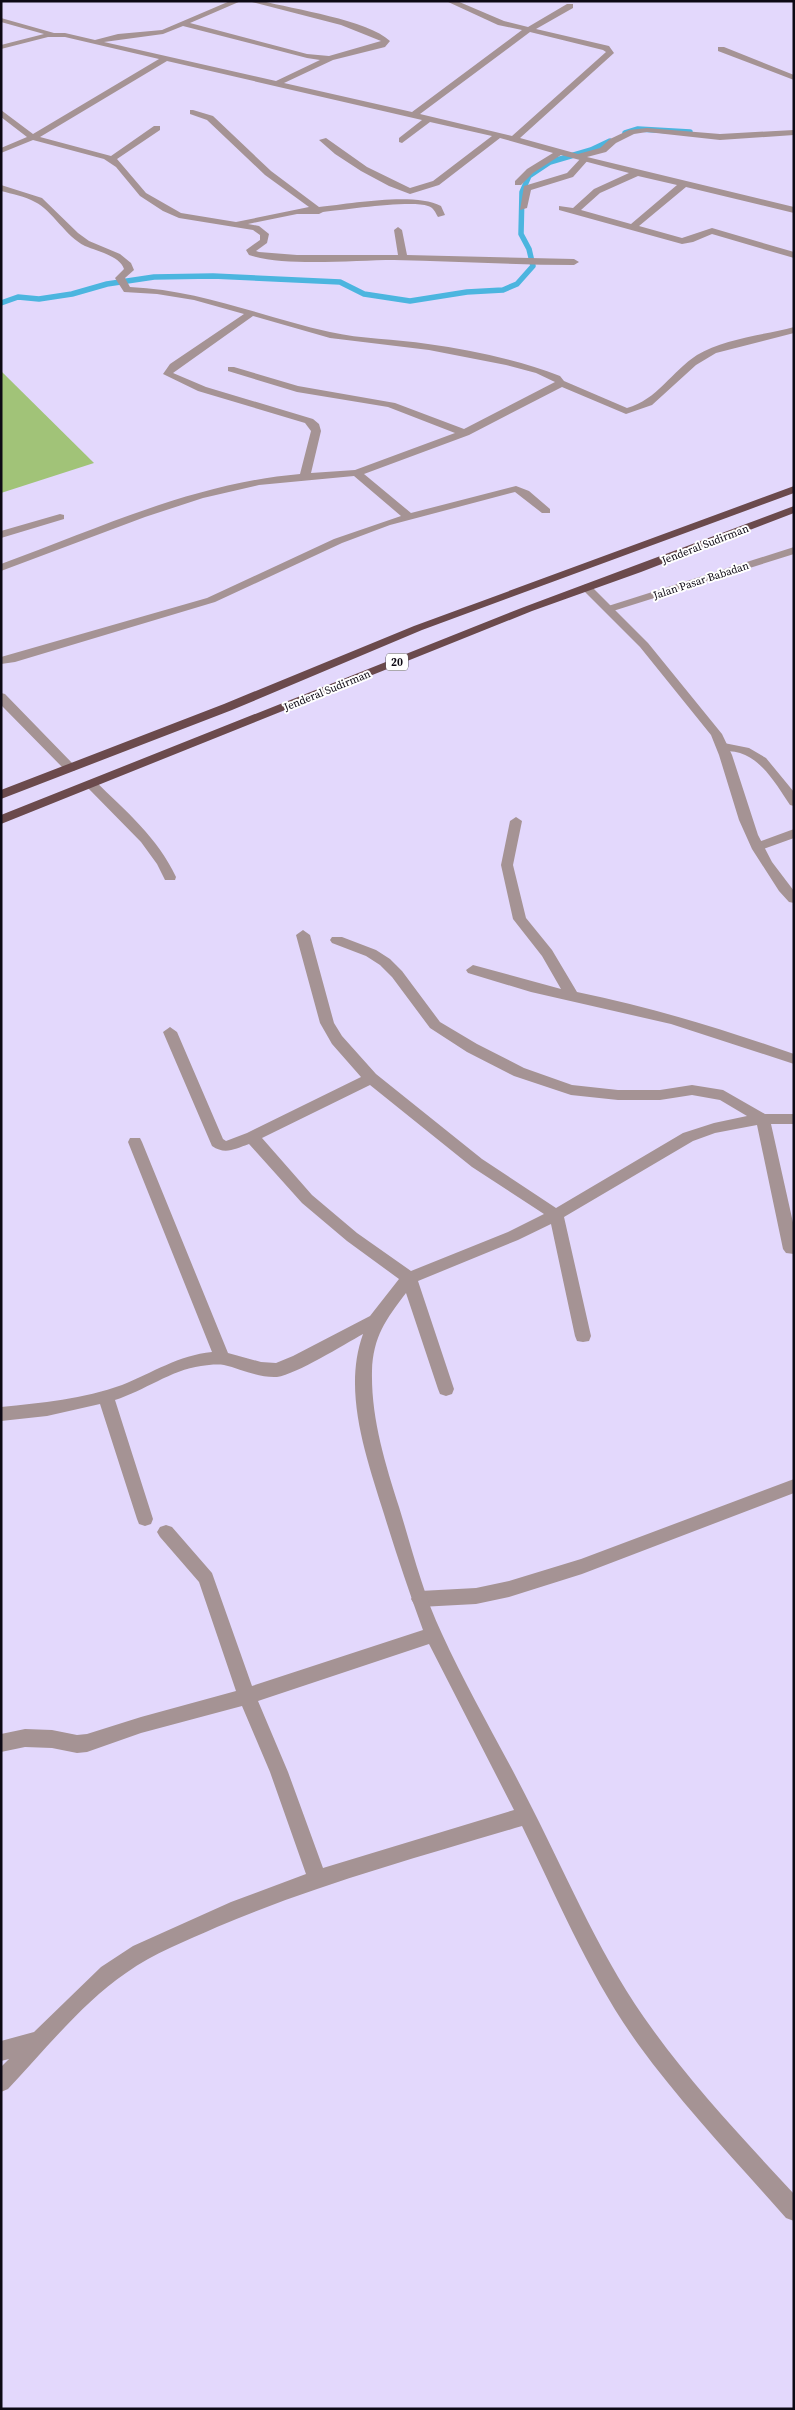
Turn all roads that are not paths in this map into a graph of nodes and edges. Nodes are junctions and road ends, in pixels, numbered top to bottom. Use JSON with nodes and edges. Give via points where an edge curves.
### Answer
{"nodes":[{"id":1,"x":236,"y":1,"type":"edge"},
{"id":2,"x":252,"y":1,"type":"edge"},
{"id":3,"x":450,"y":1,"type":"edge"},
{"id":4,"x":570,"y":6,"type":"dead end"},
{"id":5,"x":1,"y":20,"type":"edge"},
{"id":6,"x":183,"y":24,"type":"junction"},
{"id":7,"x":528,"y":30,"type":"junction"},
{"id":8,"x":54,"y":34,"type":"junction"},
{"id":9,"x":95,"y":42,"type":"junction"},
{"id":10,"x":1,"y":47,"type":"edge"},
{"id":11,"x":721,"y":49,"type":"dead end"},
{"id":12,"x":165,"y":58,"type":"junction"},
{"id":13,"x":330,"y":58,"type":"junction"},
{"id":14,"x":794,"y":78,"type":"edge"},
{"id":15,"x":276,"y":84,"type":"junction"},
{"id":16,"x":1,"y":112,"type":"edge"},
{"id":17,"x":193,"y":112,"type":"dead end"},
{"id":18,"x":412,"y":116,"type":"junction"},
{"id":19,"x":428,"y":119,"type":"junction"},
{"id":20,"x":157,"y":128,"type":"dead end"},
{"id":21,"x":794,"y":132,"type":"edge"},
{"id":22,"x":499,"y":135,"type":"junction"},
{"id":23,"x":32,"y":138,"type":"junction"},
{"id":24,"x":514,"y":139,"type":"junction"},
{"id":25,"x":323,"y":140,"type":"dead end"},
{"id":26,"x":402,"y":140,"type":"dead end"},
{"id":27,"x":1,"y":150,"type":"edge"},
{"id":28,"x":560,"y":152,"type":"junction"},
{"id":29,"x":582,"y":158,"type":"junction"},
{"id":30,"x":112,"y":159,"type":"junction"},
{"id":31,"x":638,"y":173,"type":"junction"},
{"id":32,"x":518,"y":183,"type":"dead end"},
{"id":33,"x":684,"y":184,"type":"junction"},
{"id":34,"x":1,"y":188,"type":"edge"},
{"id":35,"x":523,"y":208,"type":"dead end"},
{"id":36,"x":562,"y":208,"type":"dead end"},
{"id":37,"x":794,"y":210,"type":"edge"},
{"id":38,"x":319,"y":211,"type":"junction"},
{"id":39,"x":575,"y":211,"type":"junction"},
{"id":40,"x":440,"y":215,"type":"dead end"},
{"id":41,"x":238,"y":223,"type":"junction"},
{"id":42,"x":633,"y":227,"type":"junction"},
{"id":43,"x":398,"y":230,"type":"dead end"},
{"id":44,"x":794,"y":255,"type":"edge"},
{"id":45,"x":403,"y":258,"type":"junction"},
{"id":46,"x":574,"y":262,"type":"dead end"},
{"id":47,"x":251,"y":314,"type":"junction"},
{"id":48,"x":794,"y":330,"type":"edge"},
{"id":49,"x":231,"y":369,"type":"dead end"},
{"id":50,"x":561,"y":383,"type":"junction"},
{"id":51,"x":465,"y":432,"type":"junction"},
{"id":52,"x":356,"y":473,"type":"junction"},
{"id":53,"x":305,"y":476,"type":"junction"},
{"id":54,"x":794,"y":489,"type":"edge"},
{"id":55,"x":794,"y":509,"type":"edge"},
{"id":56,"x":546,"y":511,"type":"dead end"},
{"id":57,"x":408,"y":516,"type":"junction"},
{"id":58,"x":60,"y":517,"type":"dead end"},
{"id":59,"x":1,"y":534,"type":"edge"},
{"id":60,"x":794,"y":550,"type":"edge"},
{"id":61,"x":1,"y":568,"type":"edge"},
{"id":62,"x":586,"y":587,"type":"junction"},
{"id":63,"x":609,"y":609,"type":"junction"},
{"id":64,"x":1,"y":661,"type":"edge"},
{"id":65,"x":1,"y":697,"type":"edge"},
{"id":66,"x":724,"y":747,"type":"junction"},
{"id":67,"x":70,"y":768,"type":"junction"},
{"id":68,"x":91,"y":784,"type":"junction"},
{"id":69,"x":1,"y":794,"type":"edge"},
{"id":70,"x":794,"y":802,"type":"edge"},
{"id":71,"x":1,"y":820,"type":"edge"},
{"id":72,"x":516,"y":821,"type":"dead end"},
{"id":73,"x":794,"y":833,"type":"edge"},
{"id":74,"x":758,"y":847,"type":"junction"},
{"id":75,"x":170,"y":877,"type":"dead end"},
{"id":76,"x":794,"y":899,"type":"edge"},
{"id":77,"x":303,"y":935,"type":"dead end"},
{"id":78,"x":337,"y":940,"type":"dead end"},
{"id":79,"x":474,"y":970,"type":"dead end"},
{"id":80,"x":573,"y":997,"type":"junction"},
{"id":81,"x":170,"y":1032,"type":"dead end"},
{"id":82,"x":794,"y":1059,"type":"edge"},
{"id":83,"x":371,"y":1078,"type":"junction"},
{"id":84,"x":763,"y":1119,"type":"junction"},
{"id":85,"x":794,"y":1119,"type":"edge"},
{"id":86,"x":252,"y":1137,"type":"junction"},
{"id":87,"x":135,"y":1142,"type":"dead end"},
{"id":88,"x":556,"y":1215,"type":"junction"},
{"id":89,"x":791,"y":1249,"type":"dead end"},
{"id":90,"x":409,"y":1278,"type":"junction"},
{"id":91,"x":376,"y":1320,"type":"junction"},
{"id":92,"x":583,"y":1336,"type":"dead end"},
{"id":93,"x":222,"y":1358,"type":"junction"},
{"id":94,"x":446,"y":1389,"type":"dead end"},
{"id":95,"x":106,"y":1396,"type":"junction"},
{"id":96,"x":1,"y":1414,"type":"edge"},
{"id":97,"x":794,"y":1486,"type":"edge"},
{"id":98,"x":145,"y":1519,"type":"dead end"},
{"id":99,"x":166,"y":1532,"type":"dead end"},
{"id":100,"x":420,"y":1599,"type":"junction"},
{"id":101,"x":433,"y":1634,"type":"junction"},
{"id":102,"x":247,"y":1696,"type":"junction"},
{"id":103,"x":1,"y":1743,"type":"edge"},
{"id":104,"x":525,"y":1816,"type":"junction"},
{"id":105,"x":317,"y":1879,"type":"junction"},
{"id":106,"x":41,"y":2040,"type":"junction"},
{"id":107,"x":1,"y":2051,"type":"edge"},
{"id":108,"x":1,"y":2082,"type":"edge"},
{"id":109,"x":794,"y":2210,"type":"edge"}],
"edges":[{"from":1,"to":6,"type":"street"},
{"from":2,"to":13,"type":"street","via":[[357,27],[386,41],[382,45]]},
{"from":3,"to":7,"type":"street","via":[[501,23]]},
{"from":4,"to":7,"type":"street"},
{"from":5,"to":8,"type":"street"},
{"from":6,"to":9,"type":"street","via":[[163,32],[118,36]]},
{"from":6,"to":13,"type":"street","via":[[307,56]]},
{"from":7,"to":18,"type":"street"},
{"from":7,"to":24,"type":"street","via":[[606,48],[610,52]]},
{"from":8,"to":9,"type":"street"},
{"from":8,"to":10,"type":"street"},
{"from":9,"to":12,"type":"street"},
{"from":11,"to":14,"type":"street"},
{"from":12,"to":15,"type":"street"},
{"from":12,"to":23,"type":"street"},
{"from":13,"to":15,"type":"street"},
{"from":15,"to":18,"type":"street"},
{"from":16,"to":23,"type":"street","via":[[12,125]]},
{"from":17,"to":38,"type":"street","via":[[210,118],[268,173]]},
{"from":18,"to":19,"type":"street"},
{"from":19,"to":22,"type":"street"},
{"from":19,"to":26,"type":"street"},
{"from":20,"to":30,"type":"street"},
{"from":21,"to":29,"type":"street","via":[[720,137],[647,130],[632,132],[603,150]]},
{"from":22,"to":24,"type":"street"},
{"from":22,"to":25,"type":"street","via":[[428,188],[409,191],[350,160]]},
{"from":23,"to":27,"type":"street"},
{"from":23,"to":30,"type":"street"},
{"from":24,"to":28,"type":"street"},
{"from":28,"to":29,"type":"street"},
{"from":28,"to":32,"type":"street"},
{"from":29,"to":31,"type":"street"},
{"from":29,"to":35,"type":"street","via":[[570,174],[527,188]]},
{"from":30,"to":41,"type":"street","via":[[141,193],[169,211]]},
{"from":31,"to":33,"type":"street"},
{"from":31,"to":39,"type":"street","via":[[597,191]]},
{"from":33,"to":37,"type":"street"},
{"from":33,"to":42,"type":"street"},
{"from":34,"to":47,"type":"street","via":[[39,200],[86,243],[117,256],[128,265],[129,270],[121,282],[127,290],[195,297]]},
{"from":36,"to":39,"type":"street"},
{"from":38,"to":40,"type":"street","via":[[419,202],[434,205]]},
{"from":38,"to":41,"type":"street","via":[[296,211]]},
{"from":39,"to":42,"type":"street"},
{"from":41,"to":45,"type":"street","via":[[265,234],[264,241],[251,250],[258,255]]},
{"from":42,"to":44,"type":"street","via":[[682,241],[712,231]]},
{"from":43,"to":45,"type":"street"},
{"from":45,"to":46,"type":"street"},
{"from":47,"to":50,"type":"street","via":[[330,335],[430,347],[522,366],[552,376]]},
{"from":47,"to":53,"type":"street","via":[[173,366],[168,374],[202,389],[309,421],[316,431]]},
{"from":48,"to":50,"type":"street","via":[[701,356],[656,398],[632,410],[626,411]]},
{"from":49,"to":51,"type":"street","via":[[297,389],[392,405]]},
{"from":50,"to":51,"type":"street","via":[[519,408]]},
{"from":51,"to":52,"type":"street","via":[[413,455]]},
{"from":52,"to":53,"type":"street"},
{"from":52,"to":57,"type":"street"},
{"from":53,"to":61,"type":"street","via":[[248,484],[181,502]]},
{"from":54,"to":67,"type":"highway","name":"Jenderal Sudirman","number":"20","via":[[418,628],[228,708]]},
{"from":55,"to":62,"type":"highway","name":"Jenderal Sudirman","number":"20"},
{"from":56,"to":57,"type":"street","via":[[516,489]]},
{"from":57,"to":64,"type":"street","via":[[338,541],[211,600]]},
{"from":58,"to":59,"type":"street"},
{"from":60,"to":63,"type":"street","name":"Jalan Pasar Babadan"},
{"from":62,"to":63,"type":"street"},
{"from":62,"to":68,"type":"highway","name":"Jenderal Sudirman","number":"20"},
{"from":63,"to":66,"type":"street","via":[[644,645]]},
{"from":65,"to":67,"type":"street"},
{"from":66,"to":70,"type":"street","via":[[750,752]]},
{"from":66,"to":74,"type":"street","via":[[739,802]]},
{"from":67,"to":69,"type":"highway","name":"Jenderal Sudirman","number":"20"},
{"from":68,"to":71,"type":"highway","name":"Jenderal Sudirman","number":"20"},
{"from":68,"to":75,"type":"street","via":[[165,863]]},
{"from":72,"to":80,"type":"street","via":[[507,866],[520,919],[547,953]]},
{"from":73,"to":74,"type":"street"},
{"from":74,"to":76,"type":"street","via":[[780,884]]},
{"from":77,"to":83,"type":"street","via":[[327,1023],[337,1040]]},
{"from":78,"to":84,"type":"street","via":[[385,962],[435,1025],[519,1072],[571,1090],[660,1095],[692,1090],[723,1095]]},
{"from":79,"to":80,"type":"street","via":[[506,982]]},
{"from":80,"to":82,"type":"street","via":[[630,1008]]},
{"from":81,"to":86,"type":"street","via":[[216,1142],[229,1146]]},
{"from":83,"to":86,"type":"street"},
{"from":83,"to":88,"type":"street","via":[[476,1163]]},
{"from":84,"to":85,"type":"street"},
{"from":84,"to":88,"type":"street","via":[[714,1128],[688,1137]]},
{"from":84,"to":89,"type":"street"},
{"from":86,"to":90,"type":"street","via":[[306,1199]]},
{"from":87,"to":93,"type":"street"},
{"from":88,"to":90,"type":"street"},
{"from":88,"to":92,"type":"street"},
{"from":90,"to":91,"type":"street"},
{"from":90,"to":94,"type":"street"},
{"from":91,"to":93,"type":"street","via":[[277,1370]]},
{"from":91,"to":100,"type":"street","via":[[367,1345],[364,1368],[365,1409],[379,1470]]},
{"from":93,"to":95,"type":"street","via":[[199,1360],[174,1368]]},
{"from":95,"to":96,"type":"street","via":[[47,1409]]},
{"from":95,"to":98,"type":"street"},
{"from":97,"to":100,"type":"street","via":[[582,1566],[509,1589],[476,1596]]},
{"from":99,"to":102,"type":"street","via":[[206,1578]]},
{"from":100,"to":101,"type":"street"},
{"from":101,"to":102,"type":"street"},
{"from":101,"to":104,"type":"street"},
{"from":102,"to":103,"type":"street","via":[[87,1743],[26,1738]]},
{"from":102,"to":105,"type":"street","via":[[279,1772]]},
{"from":104,"to":105,"type":"street"},
{"from":104,"to":109,"type":"street","via":[[604,1972],[645,2036],[698,2104]]},
{"from":105,"to":106,"type":"street","via":[[250,1902],[142,1952],[109,1974]]},
{"from":106,"to":107,"type":"street"},
{"from":106,"to":108,"type":"street"}]}
